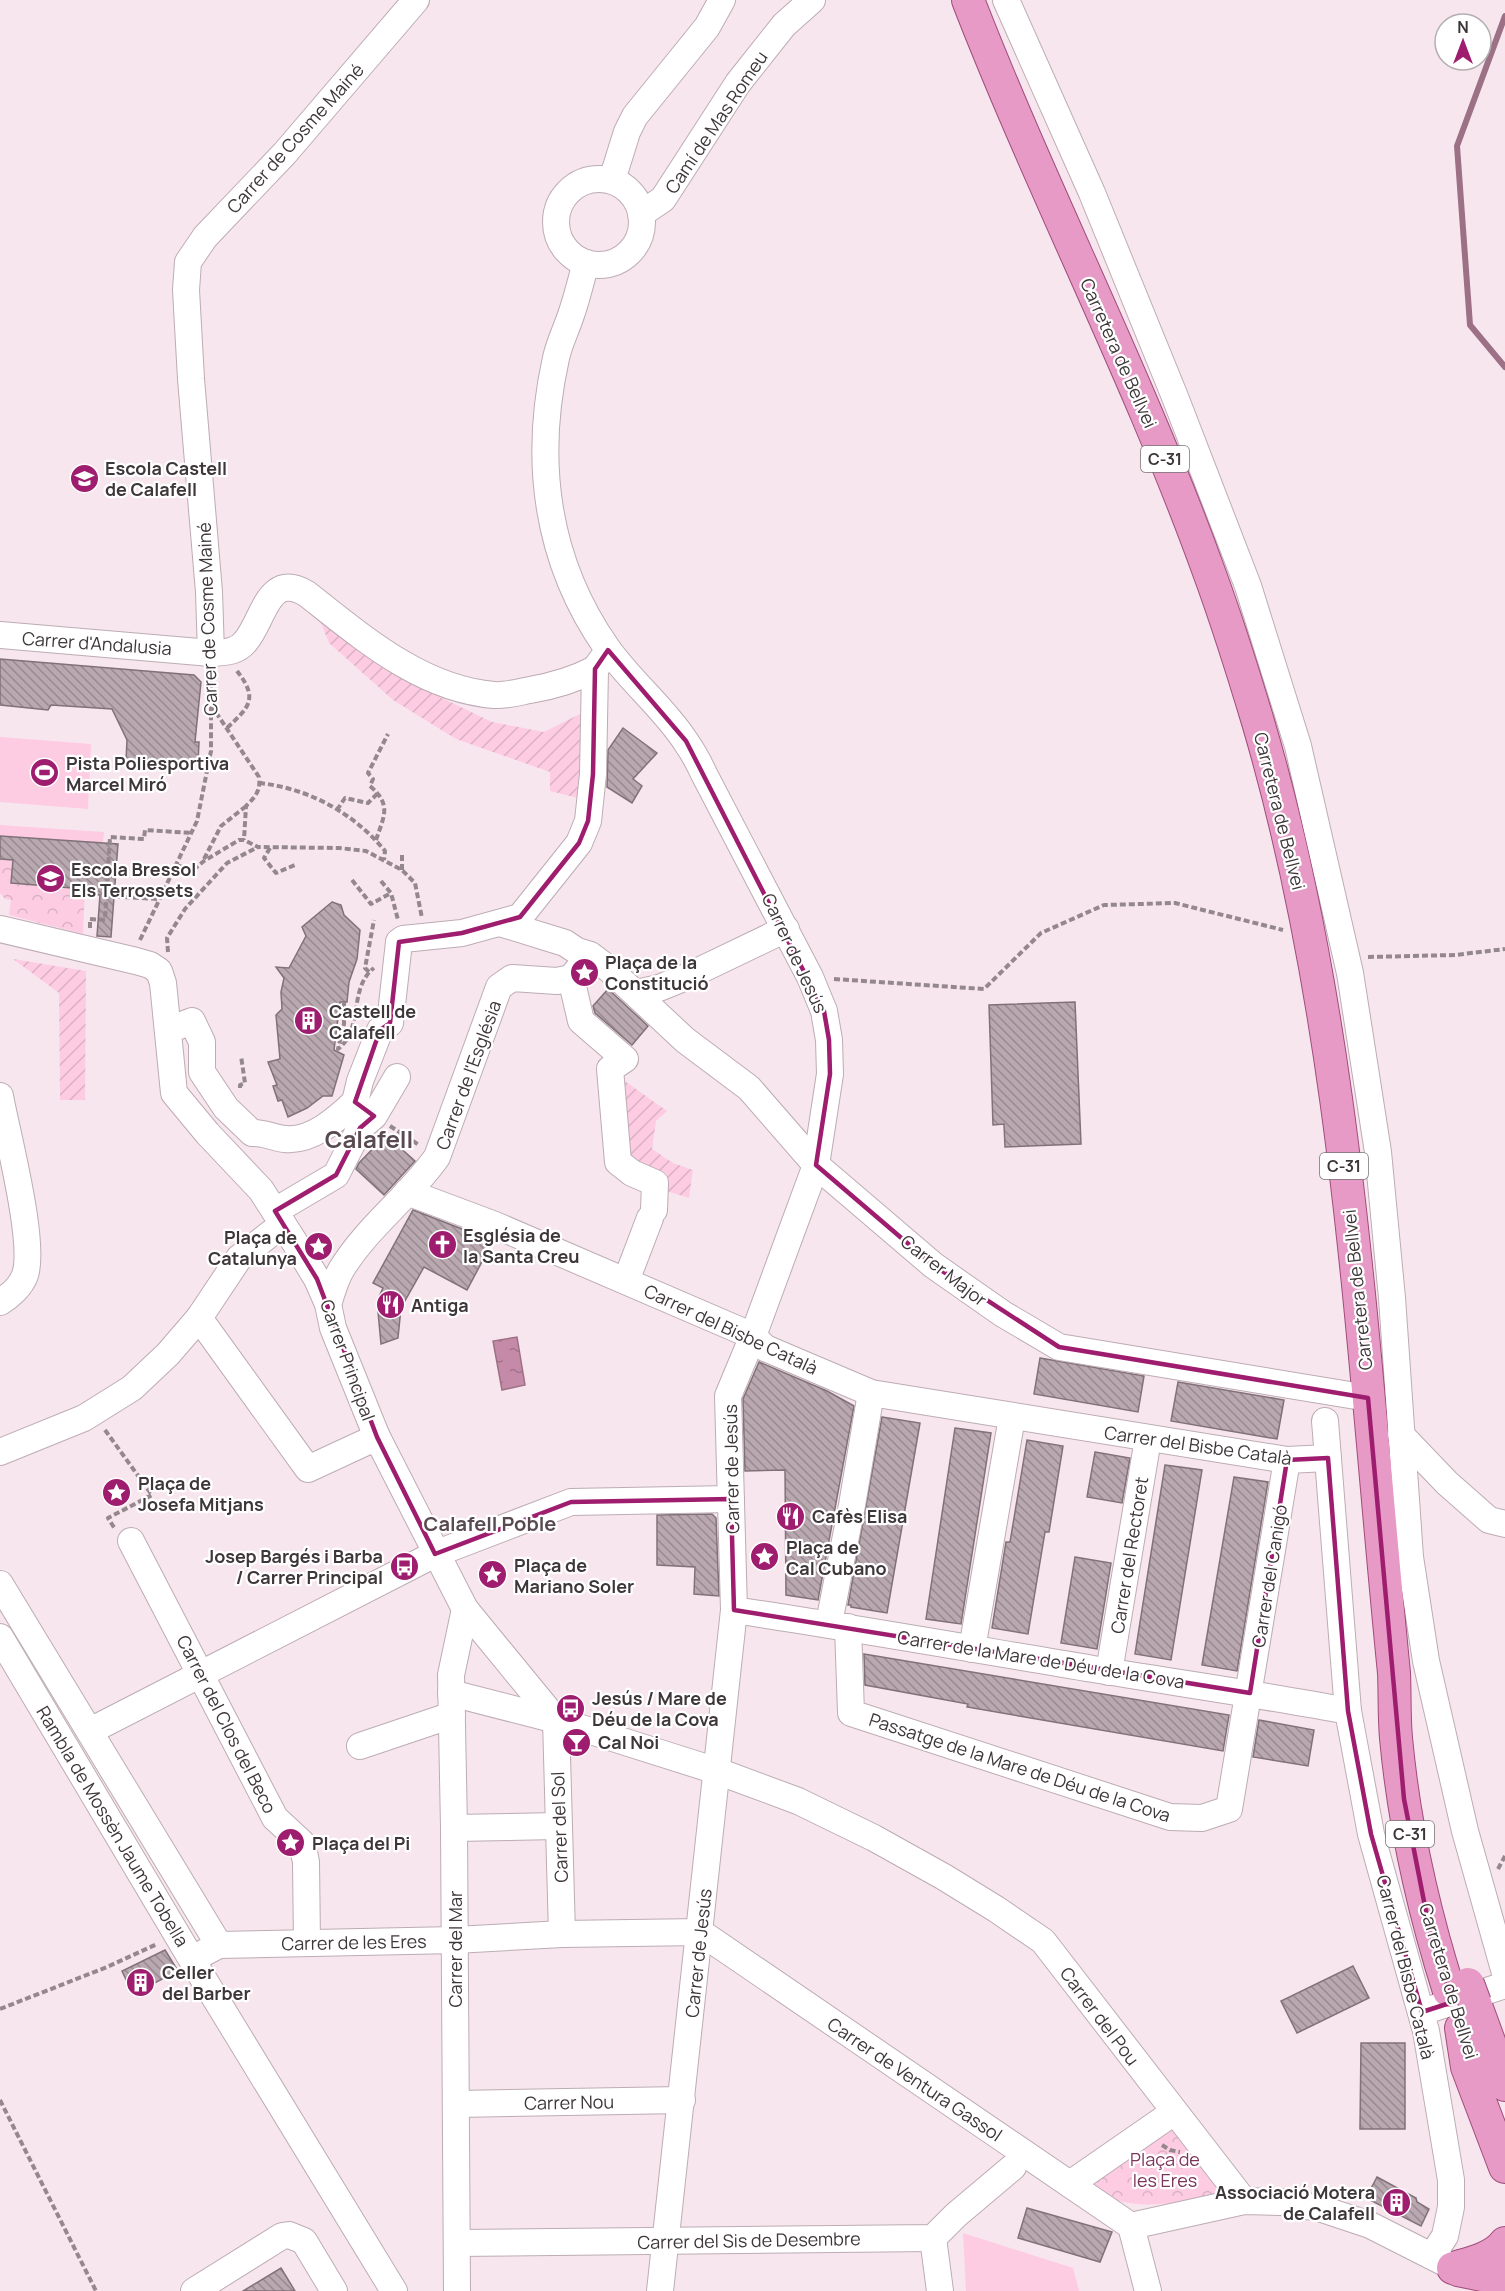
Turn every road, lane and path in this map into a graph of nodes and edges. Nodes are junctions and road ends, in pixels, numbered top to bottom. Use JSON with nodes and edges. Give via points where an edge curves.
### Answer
{"nodes":[{"id":1,"x":416,"y":0,"type":"edge"},
{"id":2,"x":722,"y":0,"type":"edge"},
{"id":3,"x":812,"y":0,"type":"edge"},
{"id":4,"x":968,"y":0,"type":"edge"},
{"id":5,"x":1006,"y":0,"type":"edge"},
{"id":6,"x":612,"y":180,"type":"junction"},
{"id":7,"x":641,"y":214,"type":"junction"},
{"id":8,"x":586,"y":263,"type":"junction"},
{"id":9,"x":0,"y":635,"type":"edge"},
{"id":10,"x":211,"y":652,"type":"junction"},
{"id":11,"x":602,"y":659,"type":"junction"},
{"id":12,"x":237,"y":671,"type":"dead end"},
{"id":13,"x":211,"y":704,"type":"junction"},
{"id":14,"x":227,"y":728,"type":"junction"},
{"id":15,"x":388,"y":734,"type":"dead end"},
{"id":16,"x":260,"y":783,"type":"junction"},
{"id":17,"x":378,"y":793,"type":"junction"},
{"id":18,"x":246,"y":806,"type":"junction"},
{"id":19,"x":338,"y":810,"type":"junction"},
{"id":20,"x":192,"y":833,"type":"junction"},
{"id":21,"x":244,"y":840,"type":"junction"},
{"id":22,"x":376,"y":840,"type":"junction"},
{"id":23,"x":258,"y":847,"type":"junction"},
{"id":24,"x":270,"y":848,"type":"junction"},
{"id":25,"x":402,"y":855,"type":"dead end"},
{"id":26,"x":384,"y":860,"type":"junction"},
{"id":27,"x":204,"y":861,"type":"junction"},
{"id":28,"x":177,"y":865,"type":"junction"},
{"id":29,"x":295,"y":865,"type":"dead end"},
{"id":30,"x":402,"y":870,"type":"junction"},
{"id":31,"x":352,"y":880,"type":"dead end"},
{"id":32,"x":381,"y":881,"type":"dead end"},
{"id":33,"x":391,"y":893,"type":"junction"},
{"id":34,"x":106,"y":896,"type":"junction"},
{"id":35,"x":158,"y":899,"type":"junction"},
{"id":36,"x":396,"y":912,"type":"dead end"},
{"id":37,"x":375,"y":920,"type":"dead end"},
{"id":38,"x":500,"y":923,"type":"junction"},
{"id":39,"x":90,"y":924,"type":"dead end"},
{"id":40,"x":0,"y":929,"type":"edge"},
{"id":41,"x":786,"y":929,"type":"junction"},
{"id":42,"x":1310,"y":936,"type":"junction"},
{"id":43,"x":415,"y":938,"type":"junction"},
{"id":44,"x":1505,"y":949,"type":"edge"},
{"id":45,"x":140,"y":950,"type":"dead end"},
{"id":46,"x":168,"y":954,"type":"dead end"},
{"id":47,"x":1347,"y":957,"type":"junction"},
{"id":48,"x":600,"y":962,"type":"junction"},
{"id":49,"x":396,"y":964,"type":"junction"},
{"id":50,"x":369,"y":972,"type":"junction"},
{"id":51,"x":810,"y":977,"type":"junction"},
{"id":52,"x":574,"y":990,"type":"junction"},
{"id":53,"x":637,"y":993,"type":"junction"},
{"id":54,"x":344,"y":1002,"type":"dead end"},
{"id":55,"x":169,"y":1030,"type":"junction"},
{"id":56,"x":242,"y":1056,"type":"dead end"},
{"id":57,"x":397,"y":1077,"type":"dead end"},
{"id":58,"x":241,"y":1093,"type":"dead end"},
{"id":59,"x":0,"y":1096,"type":"edge"},
{"id":60,"x":364,"y":1109,"type":"junction"},
{"id":61,"x":437,"y":1157,"type":"junction"},
{"id":62,"x":816,"y":1165,"type":"junction"},
{"id":63,"x":407,"y":1192,"type":"junction"},
{"id":64,"x":279,"y":1218,"type":"junction"},
{"id":65,"x":626,"y":1281,"type":"junction"},
{"id":66,"x":0,"y":1302,"type":"edge"},
{"id":67,"x":328,"y":1304,"type":"junction"},
{"id":68,"x":199,"y":1318,"type":"junction"},
{"id":69,"x":753,"y":1336,"type":"junction"},
{"id":70,"x":871,"y":1393,"type":"junction"},
{"id":71,"x":1368,"y":1398,"type":"junction"},
{"id":72,"x":92,"y":1413,"type":"junction"},
{"id":73,"x":1012,"y":1417,"type":"junction"},
{"id":74,"x":1325,"y":1421,"type":"dead end"},
{"id":75,"x":1401,"y":1435,"type":"junction"},
{"id":76,"x":377,"y":1437,"type":"junction"},
{"id":77,"x":1148,"y":1438,"type":"junction"},
{"id":78,"x":0,"y":1452,"type":"edge"},
{"id":79,"x":1328,"y":1458,"type":"junction"},
{"id":80,"x":1287,"y":1460,"type":"junction"},
{"id":81,"x":731,"y":1499,"type":"junction"},
{"id":82,"x":1505,"y":1524,"type":"edge"},
{"id":83,"x":122,"y":1534,"type":"joint"},
{"id":84,"x":435,"y":1554,"type":"junction"},
{"id":85,"x":0,"y":1584,"type":"edge"},
{"id":86,"x":465,"y":1609,"type":"junction"},
{"id":87,"x":734,"y":1610,"type":"junction"},
{"id":88,"x":839,"y":1625,"type":"junction"},
{"id":89,"x":0,"y":1637,"type":"edge"},
{"id":90,"x":972,"y":1649,"type":"junction"},
{"id":91,"x":1109,"y":1672,"type":"junction"},
{"id":92,"x":1394,"y":1673,"type":"junction"},
{"id":93,"x":201,"y":1674,"type":"junction"},
{"id":94,"x":1250,"y":1693,"type":"junction"},
{"id":95,"x":452,"y":1704,"type":"junction"},
{"id":96,"x":1348,"y":1711,"type":"junction"},
{"id":97,"x":556,"y":1720,"type":"junction"},
{"id":98,"x":90,"y":1731,"type":"junction"},
{"id":99,"x":360,"y":1746,"type":"dead end"},
{"id":100,"x":717,"y":1771,"type":"junction"},
{"id":101,"x":558,"y":1826,"type":"junction"},
{"id":102,"x":454,"y":1828,"type":"junction"},
{"id":103,"x":700,"y":1932,"type":"junction"},
{"id":104,"x":177,"y":1934,"type":"junction"},
{"id":105,"x":562,"y":1934,"type":"junction"},
{"id":106,"x":455,"y":1940,"type":"junction"},
{"id":107,"x":307,"y":1943,"type":"junction"},
{"id":108,"x":219,"y":1945,"type":"junction"},
{"id":109,"x":192,"y":1959,"type":"junction"},
{"id":110,"x":1505,"y":1973,"type":"edge"},
{"id":111,"x":1505,"y":1985,"type":"edge"},
{"id":112,"x":1462,"y":2001,"type":"junction"},
{"id":113,"x":0,"y":2009,"type":"edge"},
{"id":114,"x":1422,"y":2012,"type":"junction"},
{"id":115,"x":1505,"y":2085,"type":"edge"},
{"id":116,"x":0,"y":2100,"type":"edge"},
{"id":117,"x":682,"y":2100,"type":"junction"},
{"id":118,"x":456,"y":2104,"type":"junction"},
{"id":119,"x":1174,"y":2112,"type":"junction"},
{"id":120,"x":1505,"y":2112,"type":"edge"},
{"id":121,"x":1158,"y":2140,"type":"dead end"},
{"id":122,"x":1505,"y":2141,"type":"edge"},
{"id":123,"x":1190,"y":2152,"type":"dead end"},
{"id":124,"x":1013,"y":2167,"type":"dead end"},
{"id":125,"x":1505,"y":2168,"type":"edge"},
{"id":126,"x":1070,"y":2184,"type":"junction"},
{"id":127,"x":1244,"y":2201,"type":"junction"},
{"id":128,"x":1131,"y":2226,"type":"junction"},
{"id":129,"x":933,"y":2238,"type":"junction"},
{"id":130,"x":666,"y":2241,"type":"junction"},
{"id":131,"x":1505,"y":2243,"type":"edge"},
{"id":132,"x":457,"y":2248,"type":"junction"},
{"id":133,"x":1448,"y":2264,"type":"junction"},
{"id":134,"x":1505,"y":2277,"type":"edge"},
{"id":135,"x":96,"y":2291,"type":"edge"},
{"id":136,"x":194,"y":2291,"type":"edge"},
{"id":137,"x":334,"y":2291,"type":"edge"},
{"id":138,"x":394,"y":2291,"type":"edge"},
{"id":139,"x":457,"y":2291,"type":"edge"},
{"id":140,"x":660,"y":2291,"type":"edge"},
{"id":141,"x":940,"y":2291,"type":"edge"},
{"id":142,"x":1148,"y":2291,"type":"edge"},
{"id":143,"x":1486,"y":2291,"type":"edge"}],
"edges":[{"from":1,"to":10,"type":"street","name":"Carrer de Cosme Mainé","via":[[285,153],[205,237],[188,262],[191,380]]},
{"from":2,"to":6,"type":"street","via":[[707,27],[634,116]]},
{"from":3,"to":7,"type":"street","name":"Camí de Mas Romeu","via":[[784,25],[738,83],[663,199]]},
{"from":4,"to":42,"type":"main road","name":"Carretera de Bellvei","number":"C-31","via":[[1210,573],[1258,722]]},
{"from":5,"to":47,"type":"street","via":[[1092,193],[1248,586],[1298,746]]},
{"from":6,"to":7,"type":"street","via":[[630,191]]},
{"from":6,"to":8,"type":"street","via":[[580,182],[558,206],[555,222],[559,241],[568,253]]},
{"from":7,"to":8,"type":"street","via":[[640,238],[630,253],[614,263]]},
{"from":8,"to":11,"type":"street","name":"Carrer de Jesús","via":[[557,355],[544,441],[554,534]]},
{"from":9,"to":10,"type":"street","name":"Carrer d'Andalusia"},
{"from":10,"to":11,"type":"street","name":"Carrer d'Andalusia","via":[[230,652],[245,643],[270,597],[290,587],[307,594],[401,664],[453,687],[495,696],[542,688],[576,679]]},
{"from":10,"to":13,"type":"path","name":"Carrer de Cosme Mainé"},
{"from":11,"to":38,"type":"street","via":[[588,821],[579,843],[520,917]]},
{"from":11,"to":41,"type":"street","name":"Carrer de Jesús","via":[[686,741]]},
{"from":12,"to":14,"type":"path","via":[[246,682],[250,702]]},
{"from":13,"to":14,"type":"path"},
{"from":13,"to":20,"type":"path","name":"Carrer de Cosme Mainé","via":[[211,751]]},
{"from":14,"to":16,"type":"path","via":[[257,772]]},
{"from":15,"to":17,"type":"path","via":[[368,773],[373,779],[370,786]]},
{"from":16,"to":18,"type":"path","via":[[256,796]]},
{"from":16,"to":19,"type":"path","via":[[299,790]]},
{"from":17,"to":19,"type":"path","via":[[368,803],[345,798]]},
{"from":17,"to":22,"type":"path","via":[[385,813]]},
{"from":18,"to":21,"type":"path"},
{"from":18,"to":27,"type":"path","via":[[221,826]]},
{"from":19,"to":22,"type":"path"},
{"from":20,"to":28,"type":"path","name":"Carrer de Cosme Mainé"},
{"from":20,"to":34,"type":"path","via":[[145,830],[144,839],[110,837]]},
{"from":21,"to":23,"type":"path"},
{"from":21,"to":27,"type":"path","via":[[235,841]]},
{"from":22,"to":26,"type":"path","via":[[385,851]]},
{"from":23,"to":24,"type":"path"},
{"from":23,"to":46,"type":"path","via":[[227,863],[185,909],[167,938]]},
{"from":24,"to":26,"type":"path","via":[[352,849]]},
{"from":24,"to":29,"type":"path","via":[[264,858],[276,873]]},
{"from":25,"to":30,"type":"path"},
{"from":26,"to":30,"type":"path"},
{"from":27,"to":28,"type":"path","via":[[189,871]]},
{"from":28,"to":35,"type":"path","name":"Carrer de Cosme Mainé"},
{"from":30,"to":43,"type":"path","via":[[415,883]]},
{"from":31,"to":33,"type":"path","via":[[371,904]]},
{"from":32,"to":33,"type":"path"},
{"from":33,"to":36,"type":"path"},
{"from":34,"to":35,"type":"path"},
{"from":34,"to":39,"type":"path","via":[[105,920],[90,919]]},
{"from":35,"to":45,"type":"path","name":"Carrer de Cosme Mainé","via":[[140,940]]},
{"from":37,"to":50,"type":"path","via":[[365,968]]},
{"from":38,"to":43,"type":"street","via":[[462,933]]},
{"from":38,"to":48,"type":"street","via":[[565,943]]},
{"from":40,"to":55,"type":"street","name":"Carrer Principal","via":[[150,965],[159,971]]},
{"from":41,"to":51,"type":"street","name":"Carrer de Jesús"},
{"from":41,"to":53,"type":"street","via":[[686,977]]},
{"from":42,"to":51,"type":"path","via":[[1175,903],[1104,905],[1041,933],[984,989]]},
{"from":42,"to":71,"type":"main road","name":"Carretera de Bellvei","number":"C-31","via":[[1333,1076]]},
{"from":43,"to":49,"type":"street","via":[[398,948]]},
{"from":44,"to":47,"type":"path"},
{"from":47,"to":75,"type":"street","via":[[1378,1152]]},
{"from":48,"to":52,"type":"street"},
{"from":48,"to":53,"type":"street","name":"Carrer Major"},
{"from":49,"to":50,"type":"path"},
{"from":49,"to":60,"type":"street","via":[[390,1023],[380,1030],[360,1081]]},
{"from":50,"to":54,"type":"path","via":[[361,985],[354,1023],[338,1049]]},
{"from":51,"to":62,"type":"street","name":"Carrer de Jesús","via":[[824,1011],[829,1040],[830,1074]]},
{"from":52,"to":61,"type":"street","name":"Carrer de l'Església","via":[[557,981],[512,978],[499,987]]},
{"from":52,"to":65,"type":"street","via":[[581,1021],[625,1059],[610,1069],[618,1162],[655,1183],[652,1214]]},
{"from":53,"to":62,"type":"street","name":"Carrer Major","via":[[685,1040],[749,1088]]},
{"from":55,"to":60,"type":"street","via":[[192,1021],[202,1042],[202,1072],[226,1108],[252,1133],[293,1140]]},
{"from":55,"to":64,"type":"street","name":"Carrer Principal","via":[[174,1093],[261,1190]]},
{"from":56,"to":58,"type":"path","via":[[245,1083],[240,1085]]},
{"from":57,"to":60,"type":"street"},
{"from":59,"to":66,"type":"street","via":[[28,1259],[17,1287]]},
{"from":60,"to":61,"type":"path"},
{"from":60,"to":64,"type":"street","via":[[360,1128],[336,1174]]},
{"from":61,"to":63,"type":"street","name":"Carrer de l'Església"},
{"from":62,"to":69,"type":"street","name":"Carrer de Jesús"},
{"from":62,"to":71,"type":"street","name":"Carrer Major","via":[[933,1265],[1002,1314],[1059,1347]]},
{"from":63,"to":65,"type":"street","name":"Carrer del Bisbe Català"},
{"from":63,"to":67,"type":"street","name":"Carrer de l'Església","via":[[363,1239],[340,1271]]},
{"from":64,"to":67,"type":"street","name":"Carrer Principal"},
{"from":64,"to":68,"type":"street","via":[[239,1258]]},
{"from":65,"to":69,"type":"street","name":"Carrer del Bisbe Català"},
{"from":67,"to":76,"type":"street","name":"Carrer Principal","via":[[333,1328]]},
{"from":68,"to":72,"type":"street","via":[[132,1388]]},
{"from":68,"to":76,"type":"street","via":[[308,1469]]},
{"from":69,"to":70,"type":"street","name":"Carrer del Bisbe Català","via":[[765,1347]]},
{"from":69,"to":81,"type":"street","name":"Carrer de Jesús","via":[[728,1396]]},
{"from":70,"to":73,"type":"street","name":"Carrer del Bisbe Català"},
{"from":70,"to":88,"type":"street","via":[[852,1505]]},
{"from":71,"to":92,"type":"main road","name":"Carretera de Bellvei","number":"C-31"},
{"from":72,"to":78,"type":"street"},
{"from":72,"to":83,"type":"path","via":[[152,1495],[108,1518]]},
{"from":73,"to":77,"type":"street","name":"Carrer del Bisbe Català"},
{"from":73,"to":90,"type":"street"},
{"from":74,"to":79,"type":"street"},
{"from":75,"to":82,"type":"street","via":[[1480,1513]]},
{"from":75,"to":110,"type":"street","via":[[1410,1557],[1426,1661],[1465,1831]]},
{"from":76,"to":84,"type":"street","name":"Carrer Principal"},
{"from":77,"to":80,"type":"street","name":"Carrer del Bisbe Català"},
{"from":77,"to":91,"type":"street","name":"Carrer del Rectoret"},
{"from":79,"to":80,"type":"street","name":"Carrer del Bisbe Català"},
{"from":79,"to":96,"type":"street","name":"Carrer del Bisbe Català"},
{"from":80,"to":94,"type":"street","name":"Carrer del Canigó"},
{"from":81,"to":84,"type":"street","via":[[571,1502]]},
{"from":81,"to":87,"type":"street","name":"Carrer de Jesús"},
{"from":83,"to":93,"type":"street","name":"Carrer del Clos del Beco"},
{"from":84,"to":86,"type":"street","name":"Carrer Principal"},
{"from":84,"to":93,"type":"street"},
{"from":85,"to":98,"type":"street","name":"Rambla de Mossèn Jaume Tobella"},
{"from":86,"to":95,"type":"street","name":"Carrer del Mar","via":[[451,1675]]},
{"from":86,"to":97,"type":"street","name":"Carrer Principal"},
{"from":87,"to":88,"type":"street","name":"Carrer de la Mare de Déu de la Cova"},
{"from":87,"to":100,"type":"street","name":"Carrer de Jesús"},
{"from":88,"to":90,"type":"street","name":"Carrer de la Mare de Déu de la Cova"},
{"from":88,"to":94,"type":"street","name":"Passatge de la Mare de Déu de la Cova","via":[[851,1713],[1170,1817],[1202,1818],[1229,1809]]},
{"from":89,"to":104,"type":"street","name":"Rambla de Mossèn Jaume Tobella"},
{"from":90,"to":91,"type":"street","name":"Carrer de la Mare de Déu de la Cova"},
{"from":91,"to":94,"type":"street","name":"Carrer de la Mare de Déu de la Cova"},
{"from":92,"to":112,"type":"main road","name":"Carretera de Bellvei","number":"C-31"},
{"from":92,"to":112,"type":"main road","name":"Carretera de Bellvei","number":"C-31","via":[[1404,1799],[1430,1932]]},
{"from":93,"to":98,"type":"street"},
{"from":93,"to":107,"type":"street","name":"Carrer del Clos del Beco","via":[[275,1818],[302,1843],[306,1862]]},
{"from":94,"to":96,"type":"street","name":"Carrer de la Mare de Déu de la Cova"},
{"from":95,"to":97,"type":"street","name":"Carrer del Pou"},
{"from":95,"to":99,"type":"street"},
{"from":95,"to":102,"type":"street","name":"Carrer del Mar"},
{"from":96,"to":114,"type":"street","name":"Carrer del Bisbe Català","via":[[1371,1834]]},
{"from":97,"to":100,"type":"street","name":"Carrer del Pou"},
{"from":97,"to":101,"type":"street","name":"Carrer del Sol"},
{"from":98,"to":108,"type":"street","name":"Rambla de Mossèn Jaume Tobella"},
{"from":100,"to":103,"type":"street","name":"Carrer de Jesús"},
{"from":100,"to":119,"type":"street","name":"Carrer del Pou","via":[[798,1801],[874,1838],[944,1877],[1043,1941]]},
{"from":101,"to":102,"type":"street"},
{"from":101,"to":105,"type":"street","name":"Carrer del Sol"},
{"from":102,"to":106,"type":"street","name":"Carrer del Mar"},
{"from":103,"to":105,"type":"street","name":"Carrer de les Eres"},
{"from":103,"to":117,"type":"street","name":"Carrer de Jesús"},
{"from":103,"to":126,"type":"street","name":"Carrer de Ventura Gassol"},
{"from":104,"to":109,"type":"street","name":"Rambla de Mossèn Jaume Tobella"},
{"from":104,"to":113,"type":"path","via":[[107,1967]]},
{"from":105,"to":106,"type":"street","name":"Carrer de les Eres"},
{"from":106,"to":107,"type":"street","name":"Carrer de les Eres"},
{"from":106,"to":118,"type":"street","name":"Carrer del Mar"},
{"from":107,"to":108,"type":"street","name":"Carrer de les Eres"},
{"from":108,"to":109,"type":"street","name":"Carrer de les Eres"},
{"from":109,"to":138,"type":"street","name":"Rambla de Mossèn Jaume Tobella"},
{"from":111,"to":114,"type":"street"},
{"from":112,"to":115,"type":"main road","name":"Carretera de Bellvei","number":"C-31"},
{"from":112,"to":120,"type":"main road"},
{"from":112,"to":122,"type":"main road","name":"Carretera de Bellvei","number":"C-31"},
{"from":112,"to":125,"type":"main road","via":[[1467,2067]]},
{"from":114,"to":133,"type":"street","name":"Carrer del Bisbe Català","via":[[1451,2180],[1445,2236]]},
{"from":116,"to":135,"type":"path"},
{"from":117,"to":118,"type":"street","name":"Carrer Nou"},
{"from":117,"to":130,"type":"street","name":"Carrer de Jesús"},
{"from":118,"to":132,"type":"street","name":"Carrer del Mar"},
{"from":119,"to":126,"type":"street"},
{"from":119,"to":127,"type":"street","name":"Carrer del Pou"},
{"from":121,"to":123,"type":"path","via":[[1170,2150]]},
{"from":124,"to":129,"type":"street"},
{"from":126,"to":128,"type":"street","name":"Carrer de Ventura Gassol"},
{"from":127,"to":128,"type":"street"},
{"from":127,"to":133,"type":"street","via":[[1319,2208],[1370,2226]]},
{"from":128,"to":142,"type":"street"},
{"from":129,"to":130,"type":"street","name":"Carrer del Sis de Desembre"},
{"from":129,"to":141,"type":"street"},
{"from":130,"to":132,"type":"street","name":"Carrer del Sis de Desembre"},
{"from":130,"to":140,"type":"street","name":"Carrer de Jesús"},
{"from":131,"to":133,"type":"main road","via":[[1478,2261]]},
{"from":132,"to":139,"type":"street","name":"Carrer del Mar"},
{"from":133,"to":134,"type":"main road","via":[[1487,2276]]},
{"from":133,"to":143,"type":"main road"},
{"from":136,"to":137,"type":"street","via":[[289,2235],[304,2241]]}]}
